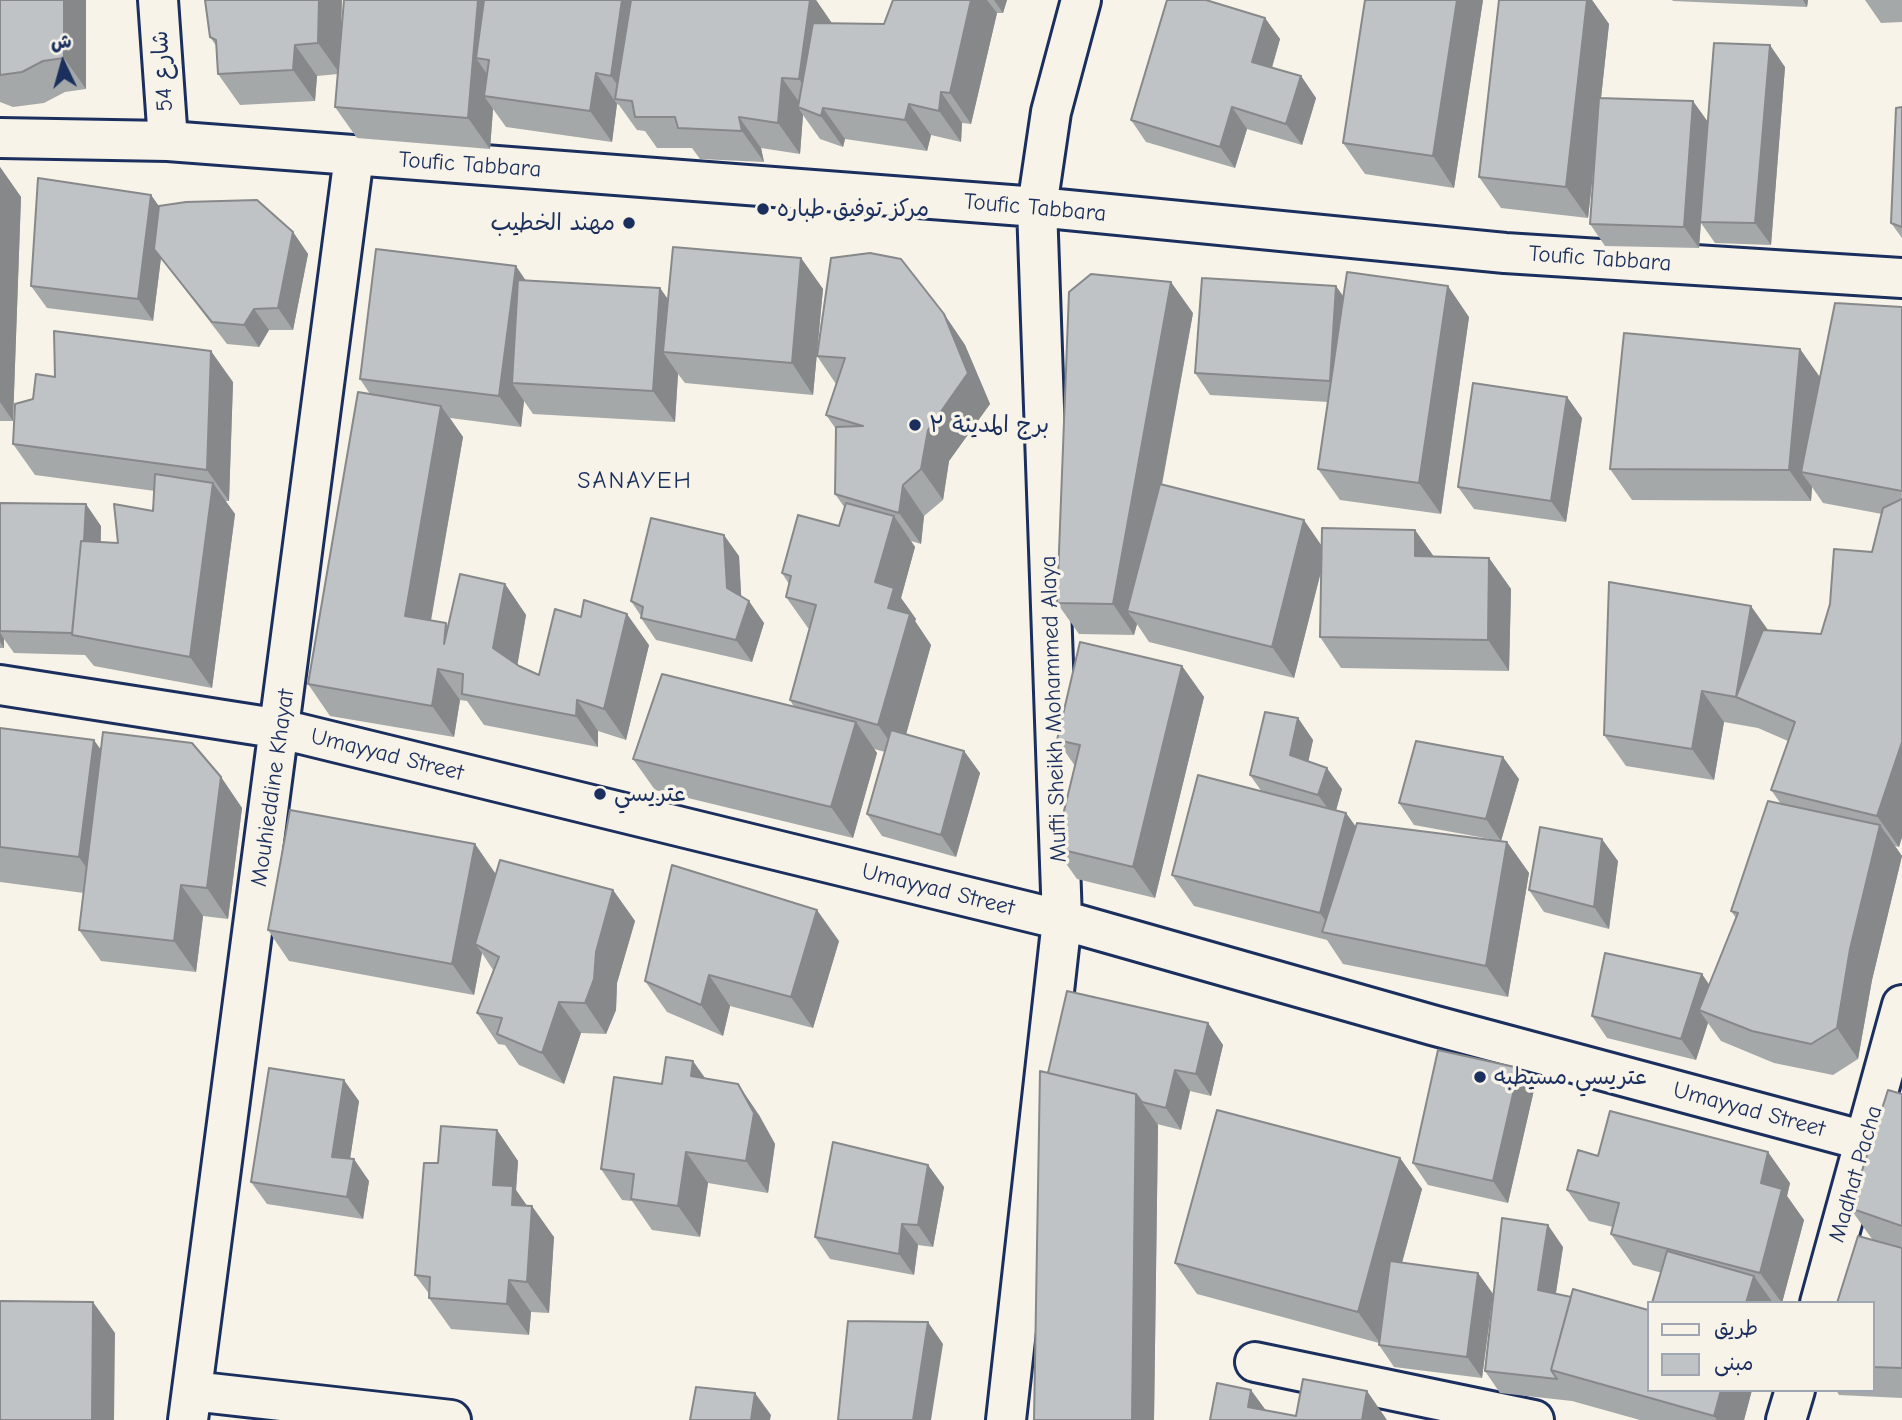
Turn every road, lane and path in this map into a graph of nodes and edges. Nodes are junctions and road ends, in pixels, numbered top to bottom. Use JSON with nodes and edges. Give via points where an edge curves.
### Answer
{"nodes":[{"id":1,"x":158,"y":0,"type":"edge"},
{"id":2,"x":1081,"y":0,"type":"edge"},
{"id":3,"x":0,"y":138,"type":"edge"},
{"id":4,"x":168,"y":141,"type":"junction"},
{"id":5,"x":354,"y":156,"type":"junction"},
{"id":6,"x":1037,"y":207,"type":"junction"},
{"id":7,"x":1902,"y":278,"type":"edge"},
{"id":8,"x":0,"y":685,"type":"edge"},
{"id":9,"x":281,"y":729,"type":"junction"},
{"id":10,"x":1062,"y":920,"type":"junction"},
{"id":11,"x":1902,"y":1005,"type":"edge"},
{"id":12,"x":1866,"y":1141,"type":"junction"},
{"id":13,"x":1820,"y":1301,"type":"edge"},
{"id":14,"x":1255,"y":1362,"type":"dead end"},
{"id":15,"x":1794,"y":1392,"type":"edge"},
{"id":16,"x":190,"y":1406,"type":"edge"},
{"id":17,"x":451,"y":1420,"type":"edge"},
{"id":18,"x":1006,"y":1420,"type":"edge"},
{"id":19,"x":1534,"y":1420,"type":"edge"},
{"id":20,"x":1786,"y":1420,"type":"edge"}],
"edges":[{"from":1,"to":4,"type":"street","name":"شارع 54"},
{"from":2,"to":6,"type":"street","name":"Mufti Sheikh Mohammed Alaya","via":[[1051,112]]},
{"from":3,"to":4,"type":"street","name":"Toufic Tabbara"},
{"from":4,"to":5,"type":"street","name":"Toufic Tabbara"},
{"from":5,"to":6,"type":"street","name":"Toufic Tabbara"},
{"from":5,"to":9,"type":"street","name":"Mouhieddine Khayat"},
{"from":6,"to":7,"type":"street","name":"Toufic Tabbara","via":[[1491,252]]},
{"from":6,"to":10,"type":"street","name":"Mufti Sheikh Mohammed Alaya"},
{"from":8,"to":9,"type":"street","name":"Umayyad Street"},
{"from":9,"to":10,"type":"street","name":"Umayyad Street"},
{"from":9,"to":16,"type":"street","name":"Mouhieddine Khayat"},
{"from":10,"to":12,"type":"street","name":"Umayyad Street","via":[[1432,1026]]},
{"from":10,"to":18,"type":"street","name":"Mufti Sheikh Mohammed Alaya"},
{"from":11,"to":12,"type":"street","name":"Madhat Pacha"},
{"from":12,"to":13,"type":"street","name":"Madhat Pacha"},
{"from":14,"to":19,"type":"street"},
{"from":15,"to":20,"type":"street"},
{"from":16,"to":17,"type":"street"}]}
